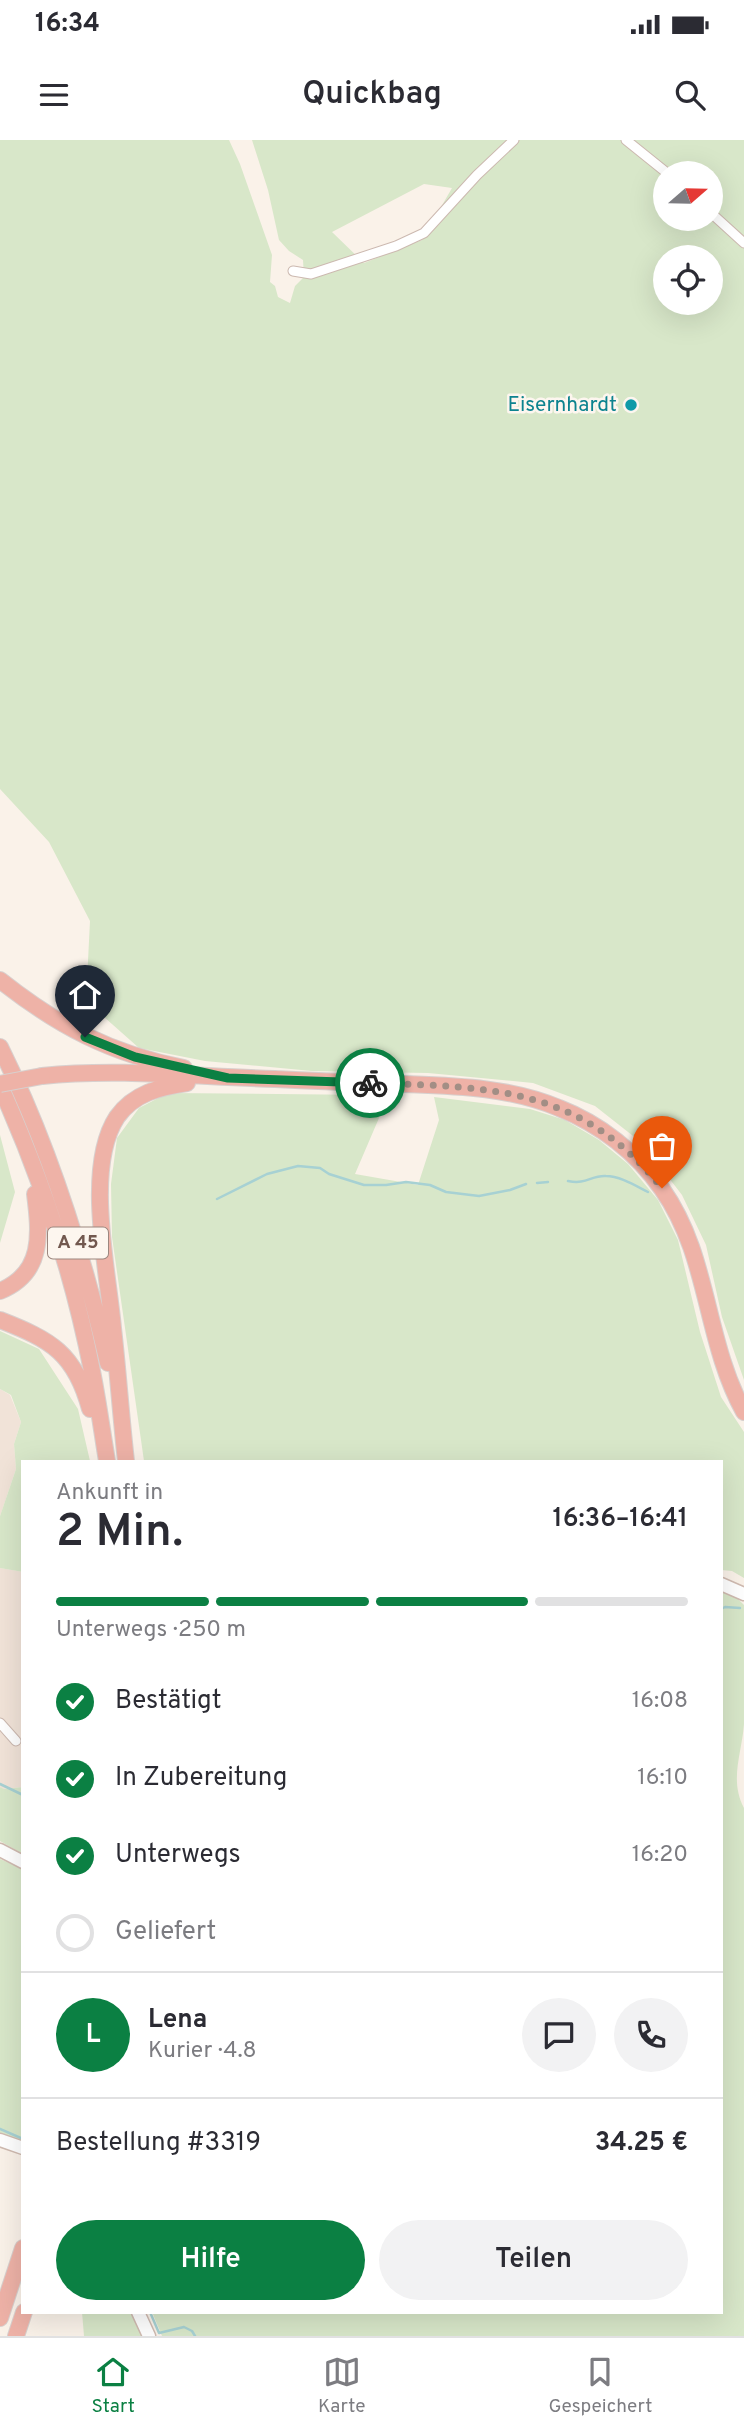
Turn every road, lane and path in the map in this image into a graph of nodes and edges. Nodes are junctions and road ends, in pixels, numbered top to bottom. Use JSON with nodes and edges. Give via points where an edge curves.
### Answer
{"nodes":[{"id":1,"x":514,"y":140,"type":"edge"},
{"id":2,"x":625,"y":140,"type":"edge"},
{"id":3,"x":653,"y":162,"type":"edge"},
{"id":4,"x":723,"y":224,"type":"edge"},
{"id":5,"x":744,"y":243,"type":"edge"},
{"id":6,"x":293,"y":271,"type":"dead end"},
{"id":7,"x":0,"y":980,"type":"edge"},
{"id":8,"x":0,"y":1048,"type":"edge"},
{"id":9,"x":228,"y":1078,"type":"junction"},
{"id":10,"x":0,"y":1085,"type":"edge"},
{"id":11,"x":30,"y":1157,"type":"junction"},
{"id":12,"x":0,"y":1292,"type":"edge"},
{"id":13,"x":0,"y":1320,"type":"edge"},
{"id":14,"x":744,"y":1412,"type":"edge"},
{"id":15,"x":125,"y":1454,"type":"edge"},
{"id":16,"x":105,"y":1460,"type":"edge"},
{"id":17,"x":105,"y":1460,"type":"edge"},
{"id":18,"x":723,"y":1585,"type":"edge"},
{"id":19,"x":744,"y":1594,"type":"edge"},
{"id":20,"x":0,"y":1723,"type":"edge"},
{"id":21,"x":16,"y":1741,"type":"dead end"},
{"id":22,"x":0,"y":1850,"type":"edge"},
{"id":23,"x":21,"y":1861,"type":"edge"},
{"id":24,"x":0,"y":2140,"type":"edge"},
{"id":25,"x":21,"y":2147,"type":"edge"},
{"id":26,"x":21,"y":2254,"type":"edge"},
{"id":27,"x":23,"y":2314,"type":"edge"},
{"id":28,"x":139,"y":2314,"type":"edge"},
{"id":29,"x":0,"y":2318,"type":"edge"},
{"id":30,"x":16,"y":2336,"type":"edge"},
{"id":31,"x":149,"y":2336,"type":"edge"}],
"edges":[{"from":1,"to":6,"type":"street","via":[[424,233],[311,274]]},
{"from":2,"to":3,"type":"street"},
{"from":4,"to":5,"type":"street"},
{"from":7,"to":9,"type":"highway","via":[[85,1037],[135,1057]]},
{"from":8,"to":15,"type":"highway","number":"A 45","via":[[46,1148],[77,1240]]},
{"from":9,"to":10,"type":"highway","bridge":true,"via":[[93,1073],[42,1076]]},
{"from":9,"to":14,"type":"highway","via":[[489,1089],[558,1107],[597,1127],[648,1171],[674,1207],[699,1269],[726,1376]]},
{"from":9,"to":15,"type":"highway","via":[[167,1086],[144,1094],[120,1114],[108,1139],[101,1220]]},
{"from":10,"to":11,"type":"highway","number":"A 45"},
{"from":11,"to":12,"type":"highway","via":[[39,1228],[37,1249],[24,1274]]},
{"from":11,"to":16,"type":"highway","number":"A 45","via":[[76,1302]]},
{"from":13,"to":17,"type":"highway","via":[[49,1341],[70,1361],[85,1389]]},
{"from":18,"to":19,"type":"main road"},
{"from":20,"to":21,"type":"street"},
{"from":22,"to":23,"type":"main road"},
{"from":24,"to":25,"type":"main road"},
{"from":26,"to":29,"type":"highway"},
{"from":27,"to":30,"type":"highway"},
{"from":28,"to":31,"type":"main road"}]}
